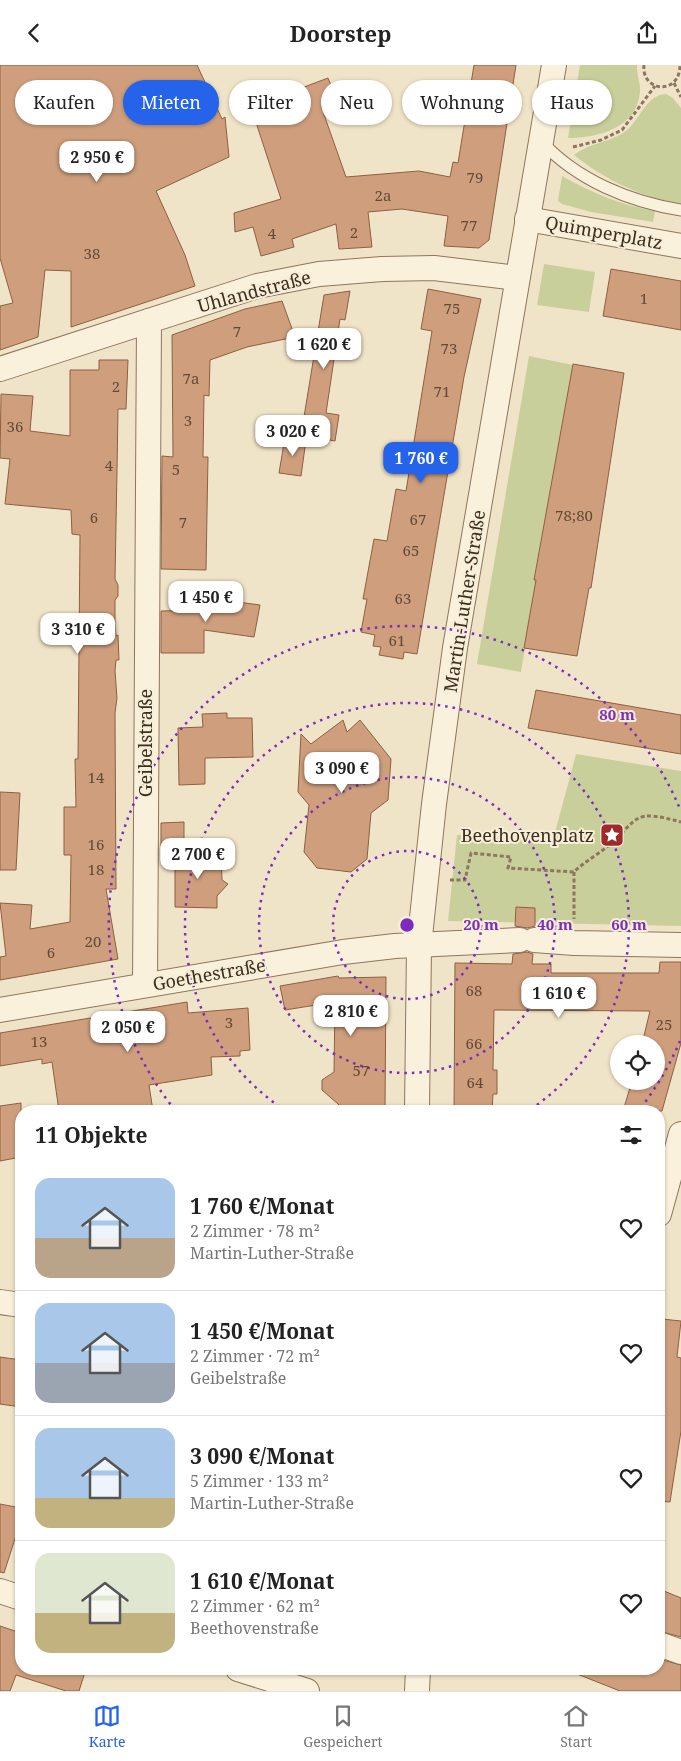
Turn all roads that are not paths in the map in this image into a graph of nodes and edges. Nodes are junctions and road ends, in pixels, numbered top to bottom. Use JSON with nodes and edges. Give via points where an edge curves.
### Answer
{"nodes":[{"id":1,"x":554,"y":65,"type":"edge"},
{"id":2,"x":541,"y":141,"type":"junction"},
{"id":3,"x":681,"y":210,"type":"edge"},
{"id":4,"x":527,"y":219,"type":"junction"},
{"id":5,"x":681,"y":246,"type":"edge"},
{"id":6,"x":517,"y":277,"type":"junction"},
{"id":7,"x":148,"y":321,"type":"junction"},
{"id":8,"x":0,"y":369,"type":"edge"},
{"id":9,"x":681,"y":945,"type":"edge"},
{"id":10,"x":418,"y":946,"type":"junction"},
{"id":11,"x":144,"y":985,"type":"junction"},
{"id":12,"x":0,"y":1010,"type":"edge"},
{"id":13,"x":417,"y":1105,"type":"edge"},
{"id":14,"x":681,"y":1134,"type":"edge"},
{"id":15,"x":665,"y":1192,"type":"edge"},
{"id":16,"x":0,"y":1302,"type":"edge"},
{"id":17,"x":15,"y":1304,"type":"edge"},
{"id":18,"x":0,"y":1591,"type":"edge"},
{"id":19,"x":15,"y":1596,"type":"edge"},
{"id":20,"x":665,"y":1645,"type":"edge"},
{"id":21,"x":681,"y":1652,"type":"edge"},
{"id":22,"x":257,"y":1675,"type":"edge"},
{"id":23,"x":418,"y":1675,"type":"edge"},
{"id":24,"x":308,"y":1691,"type":"edge"},
{"id":25,"x":417,"y":1691,"type":"edge"}],
"edges":[{"from":1,"to":2,"type":"street","name":"Martin-Luther-Straße"},
{"from":2,"to":3,"type":"lane","name":"Quimperplatz","via":[[577,172],[608,188],[639,201]]},
{"from":2,"to":4,"type":"street","name":"Martin-Luther-Straße"},
{"from":4,"to":5,"type":"street","name":"Quimperplatz"},
{"from":4,"to":6,"type":"street","name":"Martin-Luther-Straße"},
{"from":6,"to":7,"type":"street","name":"Uhlandstraße","via":[[434,268],[319,273],[257,286]]},
{"from":6,"to":10,"type":"street","name":"Martin-Luther-Straße","via":[[455,648]]},
{"from":7,"to":8,"type":"street","name":"Uhlandstraße"},
{"from":7,"to":11,"type":"street","name":"Geibelstraße"},
{"from":9,"to":10,"type":"street","name":"Goethestraße","via":[[527,940]]},
{"from":10,"to":11,"type":"street","name":"Goethestraße","via":[[343,951]]},
{"from":10,"to":13,"type":"street","name":"Martin-Luther-Straße"},
{"from":11,"to":12,"type":"street","name":"Goethestraße"},
{"from":14,"to":15,"type":"street"},
{"from":16,"to":17,"type":"street"},
{"from":18,"to":19,"type":"street"},
{"from":20,"to":21,"type":"street"},
{"from":22,"to":24,"type":"street"},
{"from":23,"to":25,"type":"street"}]}
